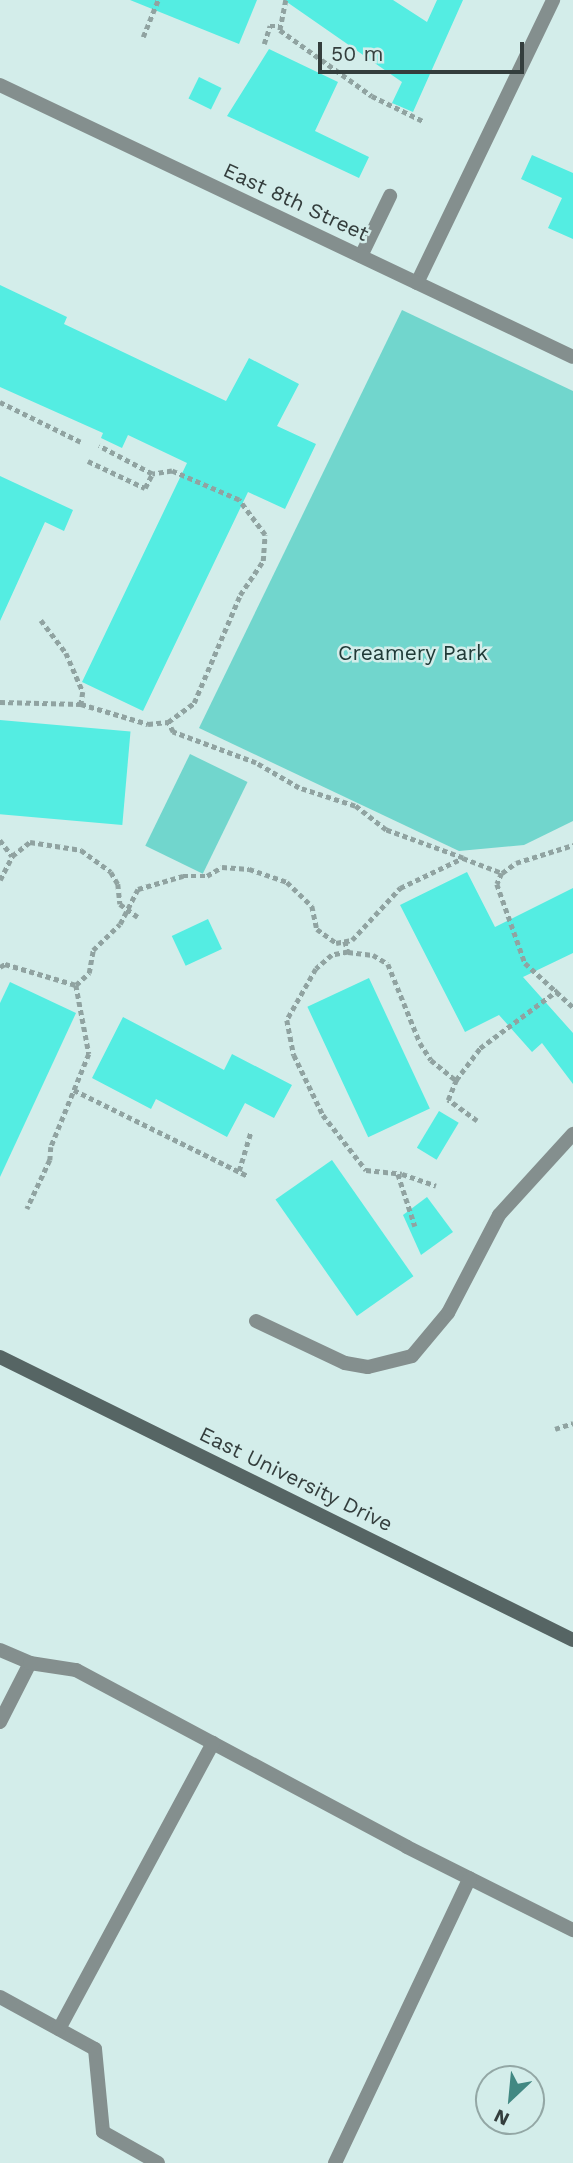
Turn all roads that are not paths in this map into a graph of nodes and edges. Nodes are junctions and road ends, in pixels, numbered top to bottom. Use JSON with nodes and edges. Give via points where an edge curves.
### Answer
{"nodes":[{"id":1,"x":553,"y":0,"type":"edge"},
{"id":2,"x":0,"y":85,"type":"edge"},
{"id":3,"x":390,"y":196,"type":"dead end"},
{"id":4,"x":361,"y":256,"type":"junction"},
{"id":5,"x":417,"y":283,"type":"junction"},
{"id":6,"x":573,"y":357,"type":"edge"},
{"id":7,"x":573,"y":1134,"type":"edge"},
{"id":8,"x":256,"y":1321,"type":"dead end"},
{"id":9,"x":0,"y":1357,"type":"edge"},
{"id":10,"x":573,"y":1640,"type":"edge"},
{"id":11,"x":0,"y":1650,"type":"edge"},
{"id":12,"x":30,"y":1663,"type":"junction"},
{"id":13,"x":0,"y":1722,"type":"edge"},
{"id":14,"x":213,"y":1744,"type":"junction"},
{"id":15,"x":470,"y":1878,"type":"junction"},
{"id":16,"x":573,"y":1930,"type":"edge"},
{"id":17,"x":0,"y":1997,"type":"edge"},
{"id":18,"x":59,"y":2029,"type":"junction"},
{"id":19,"x":158,"y":2163,"type":"edge"},
{"id":20,"x":335,"y":2163,"type":"edge"}],
"edges":[{"from":1,"to":5,"type":"street"},
{"from":2,"to":4,"type":"street","name":"East 8th Street"},
{"from":3,"to":4,"type":"street"},
{"from":4,"to":5,"type":"street","name":"East 8th Street"},
{"from":5,"to":6,"type":"street","name":"East 8th Street"},
{"from":7,"to":8,"type":"street","via":[[502,1212],[448,1313],[412,1356],[368,1367],[345,1363]]},
{"from":9,"to":10,"type":"main road","name":"East University Drive"},
{"from":11,"to":12,"type":"street"},
{"from":12,"to":13,"type":"street"},
{"from":12,"to":14,"type":"street","via":[[76,1670]]},
{"from":14,"to":15,"type":"street"},
{"from":14,"to":18,"type":"street"},
{"from":15,"to":16,"type":"street"},
{"from":15,"to":20,"type":"street"},
{"from":17,"to":18,"type":"street"},
{"from":18,"to":19,"type":"street","via":[[95,2049],[103,2132]]}]}
